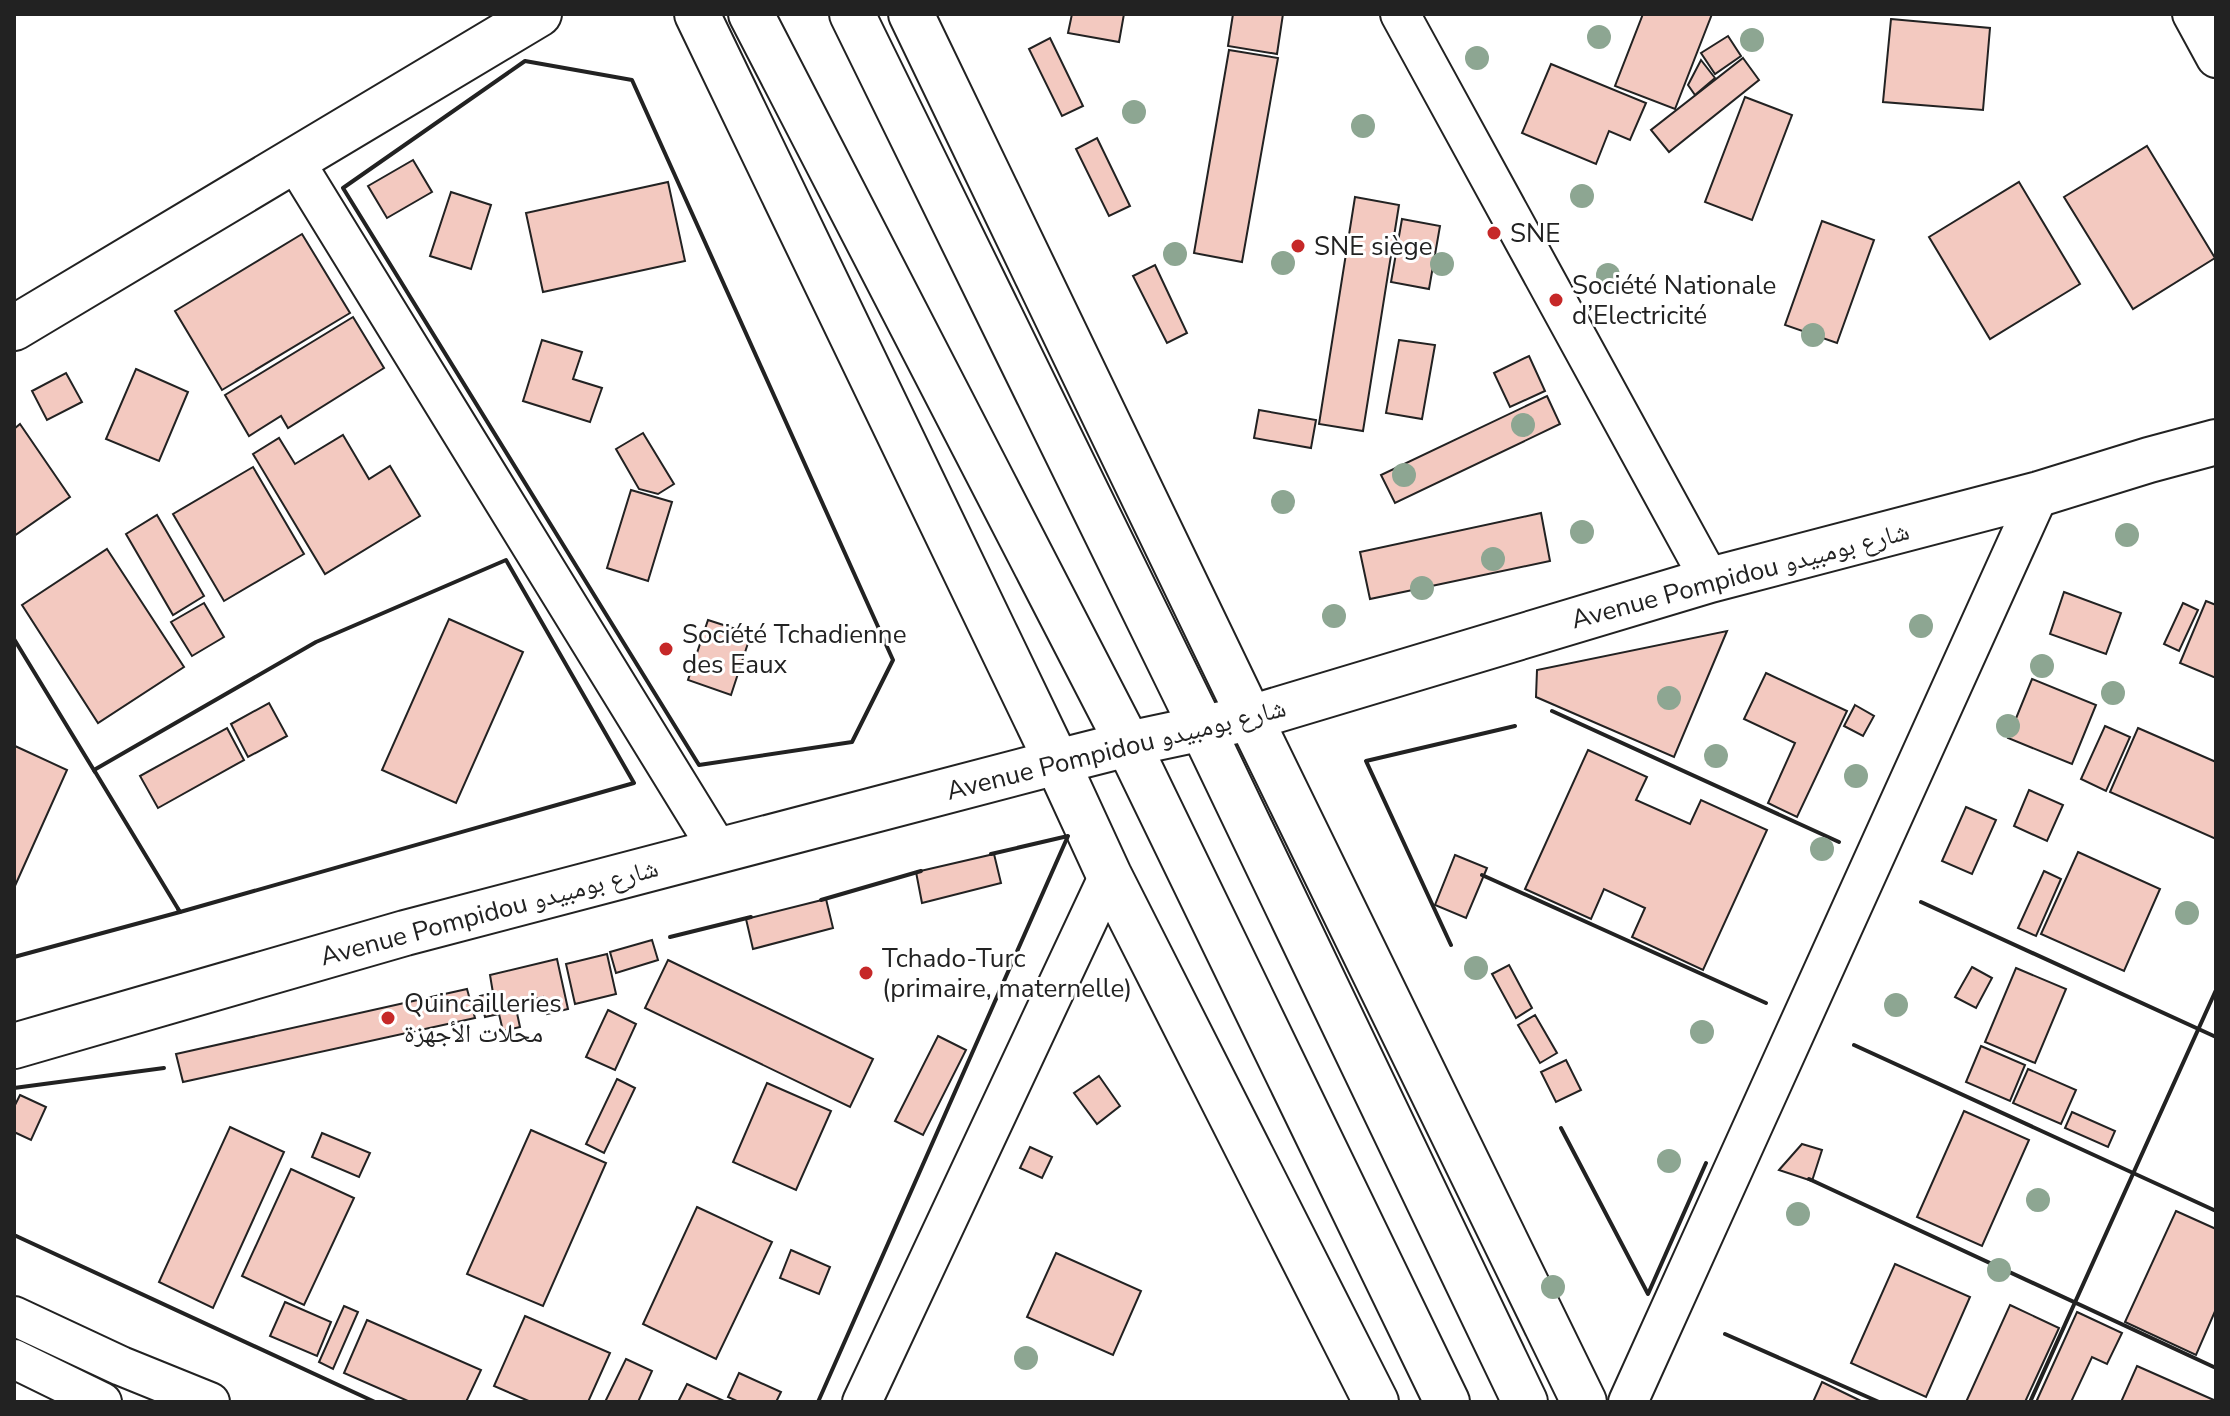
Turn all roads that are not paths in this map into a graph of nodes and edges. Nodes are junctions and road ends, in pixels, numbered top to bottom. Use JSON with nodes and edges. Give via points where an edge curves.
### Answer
{"nodes":[{"id":1,"x":539,"y":14,"type":"edge"},
{"id":2,"x":697,"y":14,"type":"edge"},
{"id":3,"x":751,"y":14,"type":"edge"},
{"id":4,"x":852,"y":14,"type":"edge"},
{"id":5,"x":911,"y":14,"type":"edge"},
{"id":6,"x":1400,"y":14,"type":"edge"},
{"id":7,"x":2192,"y":14,"type":"edge"},
{"id":8,"x":2216,"y":58,"type":"edge"},
{"id":9,"x":294,"y":160,"type":"junction"},
{"id":10,"x":14,"y":328,"type":"edge"},
{"id":11,"x":2216,"y":442,"type":"edge"},
{"id":12,"x":2039,"y":494,"type":"junction"},
{"id":13,"x":1710,"y":580,"type":"junction"},
{"id":14,"x":1250,"y":718,"type":"junction"},
{"id":15,"x":1202,"y":728,"type":"junction"},
{"id":16,"x":1128,"y":744,"type":"junction"},
{"id":17,"x":1057,"y":762,"type":"junction"},
{"id":18,"x":719,"y":851,"type":"junction"},
{"id":19,"x":1109,"y":875,"type":"junction"},
{"id":20,"x":14,"y":1046,"type":"edge"},
{"id":21,"x":14,"y":1316,"type":"edge"},
{"id":22,"x":14,"y":1359,"type":"edge"},
{"id":23,"x":102,"y":1402,"type":"edge"},
{"id":24,"x":210,"y":1402,"type":"edge"},
{"id":25,"x":862,"y":1402,"type":"edge"},
{"id":26,"x":1376,"y":1402,"type":"edge"},
{"id":27,"x":1447,"y":1402,"type":"edge"},
{"id":28,"x":1525,"y":1402,"type":"edge"},
{"id":29,"x":1584,"y":1402,"type":"edge"},
{"id":30,"x":1628,"y":1402,"type":"edge"}],
"edges":[{"from":1,"to":9,"type":"main road"},
{"from":2,"to":17,"type":"main road"},
{"from":3,"to":16,"type":"main road"},
{"from":4,"to":15,"type":"main road"},
{"from":5,"to":14,"type":"main road"},
{"from":6,"to":13,"type":"street"},
{"from":7,"to":8,"type":"street"},
{"from":9,"to":10,"type":"main road"},
{"from":9,"to":18,"type":"street"},
{"from":11,"to":12,"type":"main road","name":"Avenue Pompidou شارع بومبيدو"},
{"from":12,"to":13,"type":"main road","name":"Avenue Pompidou شارع بومبيدو"},
{"from":12,"to":30,"type":"street"},
{"from":13,"to":14,"type":"main road","name":"Avenue Pompidou شارع بومبيدو"},
{"from":14,"to":15,"type":"main road","name":"Avenue Pompidou شارع بومبيدو"},
{"from":14,"to":29,"type":"main road"},
{"from":15,"to":16,"type":"main road","name":"Avenue Pompidou شارع بومبيدو"},
{"from":15,"to":28,"type":"main road"},
{"from":16,"to":17,"type":"main road","name":"Avenue Pompidou شارع بومبيدو"},
{"from":16,"to":27,"type":"main road"},
{"from":17,"to":18,"type":"main road","name":"Avenue Pompidou شارع بومبيدو"},
{"from":17,"to":19,"type":"main road"},
{"from":18,"to":20,"type":"main road","name":"Avenue Pompidou شارع بومبيدو","via":[[405,933]]},
{"from":19,"to":25,"type":"street"},
{"from":19,"to":26,"type":"main road"},
{"from":21,"to":24,"type":"street"},
{"from":22,"to":23,"type":"street"}]}
